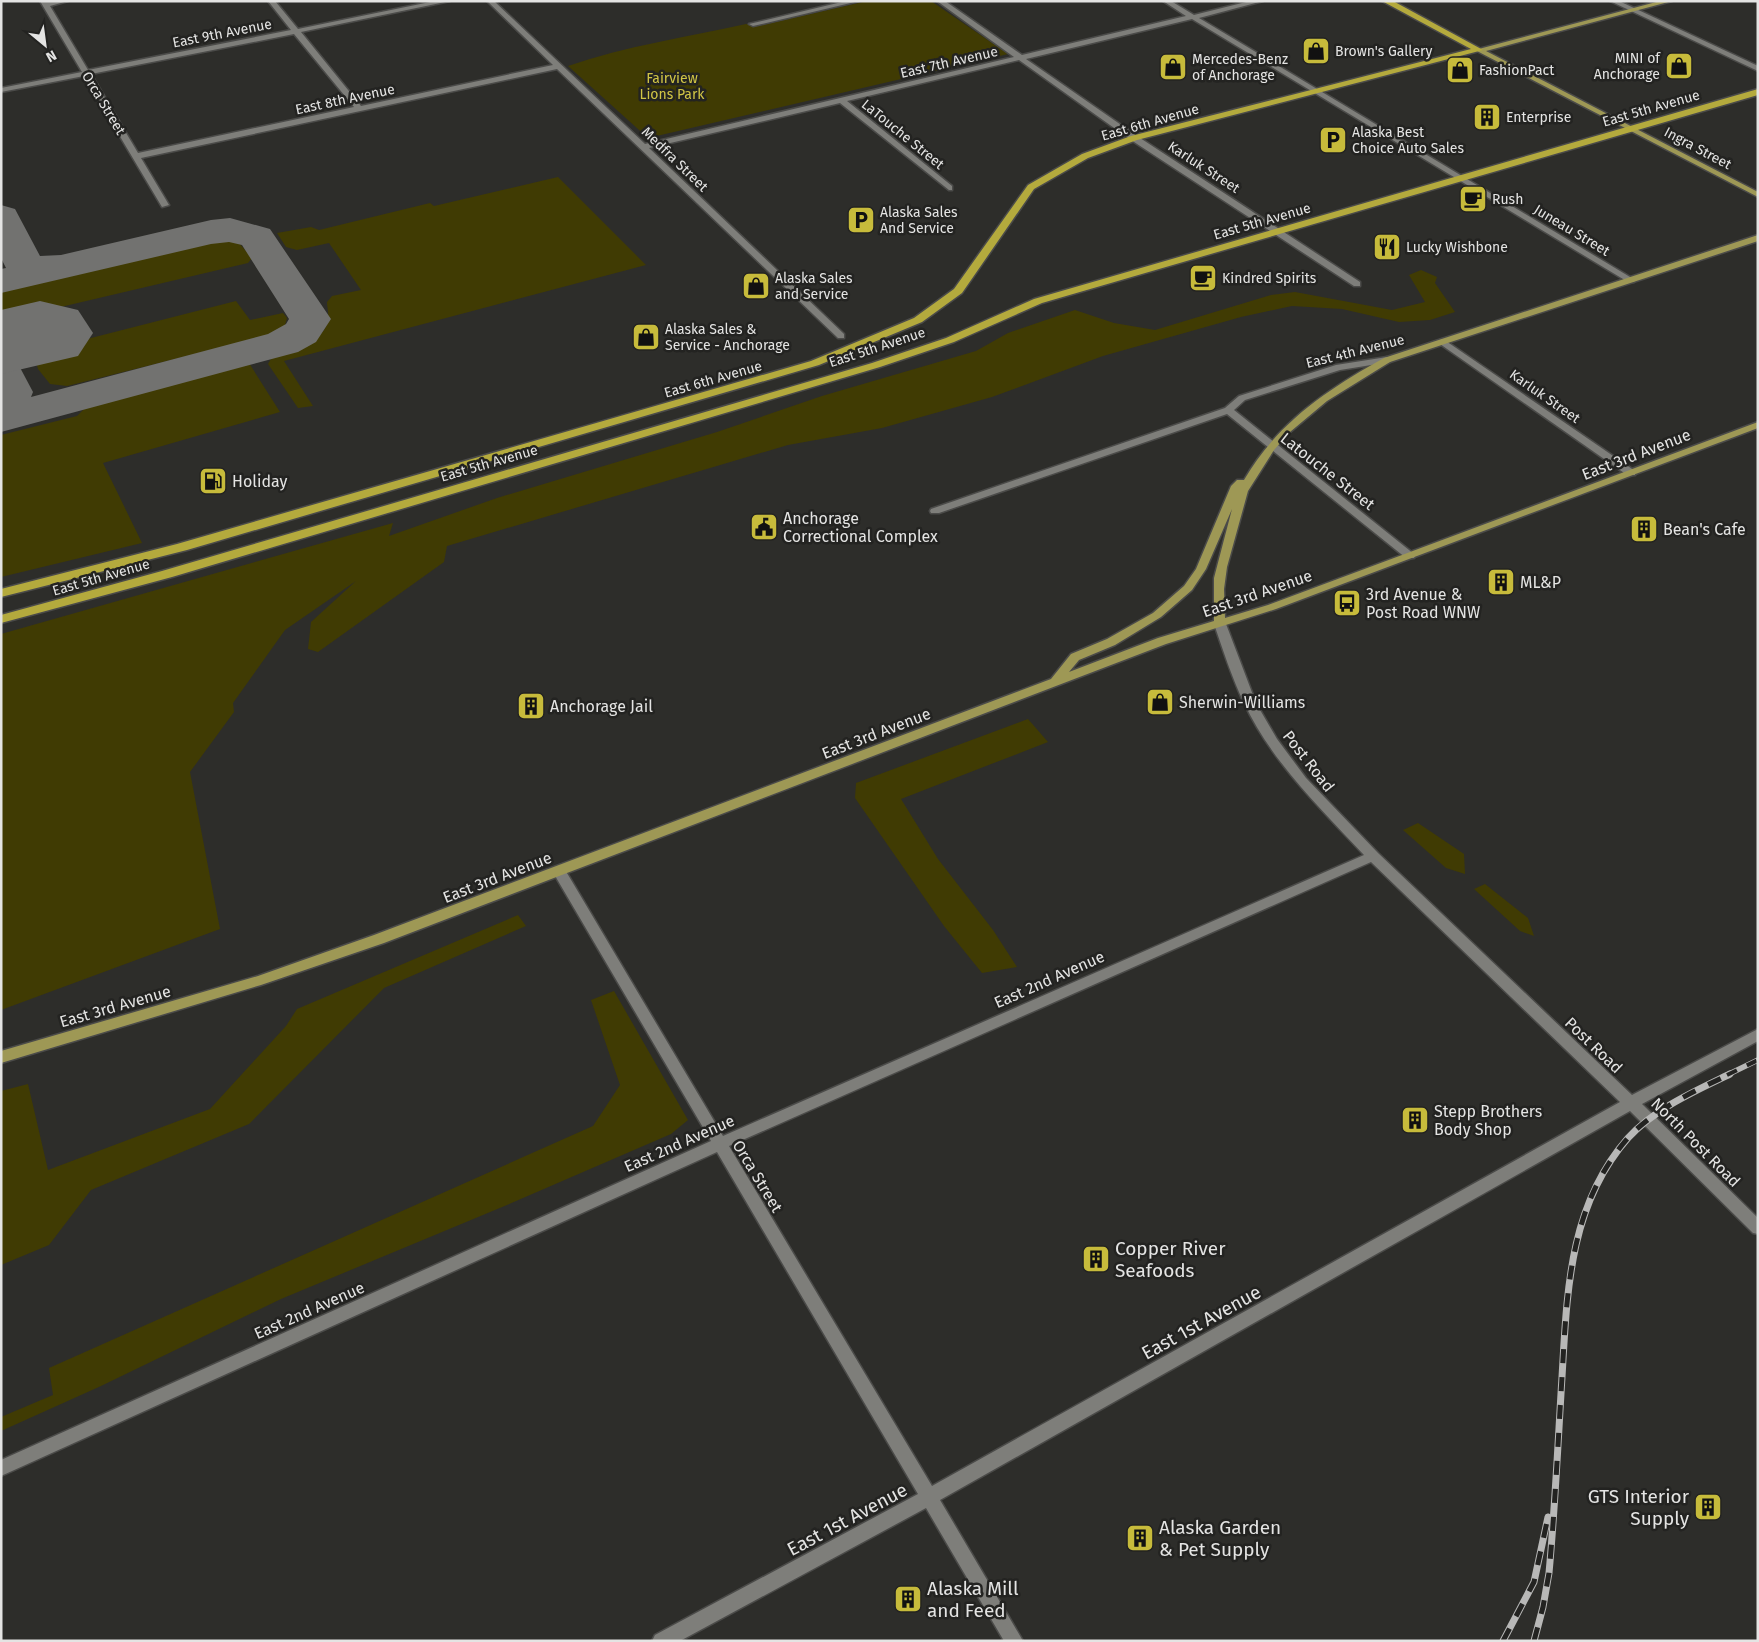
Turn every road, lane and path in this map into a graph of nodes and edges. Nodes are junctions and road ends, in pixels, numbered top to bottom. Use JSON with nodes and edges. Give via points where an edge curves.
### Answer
{"nodes":[{"id":1,"x":65,"y":1,"type":"edge"},
{"id":2,"x":271,"y":1,"type":"edge"},
{"id":3,"x":447,"y":1,"type":"edge"},
{"id":4,"x":490,"y":1,"type":"edge"},
{"id":5,"x":856,"y":1,"type":"edge"},
{"id":6,"x":940,"y":1,"type":"edge"},
{"id":7,"x":1166,"y":1,"type":"edge"},
{"id":8,"x":1260,"y":1,"type":"edge"},
{"id":9,"x":1386,"y":1,"type":"edge"},
{"id":10,"x":1614,"y":1,"type":"edge"},
{"id":11,"x":1669,"y":1,"type":"edge"},
{"id":12,"x":44,"y":3,"type":"edge"},
{"id":13,"x":1633,"y":10,"type":"junction"},
{"id":14,"x":1193,"y":17,"type":"junction"},
{"id":15,"x":753,"y":24,"type":"dead end"},
{"id":16,"x":296,"y":31,"type":"junction"},
{"id":17,"x":1480,"y":50,"type":"junction"},
{"id":18,"x":1022,"y":58,"type":"junction"},
{"id":19,"x":558,"y":66,"type":"junction"},
{"id":20,"x":1758,"y":69,"type":"edge"},
{"id":21,"x":87,"y":73,"type":"junction"},
{"id":22,"x":1,"y":90,"type":"edge"},
{"id":23,"x":1318,"y":92,"type":"junction"},
{"id":24,"x":1758,"y":92,"type":"edge"},
{"id":25,"x":840,"y":100,"type":"junction"},
{"id":26,"x":360,"y":109,"type":"junction"},
{"id":27,"x":1632,"y":129,"type":"junction"},
{"id":28,"x":1134,"y":138,"type":"junction"},
{"id":29,"x":643,"y":147,"type":"junction"},
{"id":30,"x":137,"y":156,"type":"junction"},
{"id":31,"x":1462,"y":179,"type":"junction"},
{"id":32,"x":949,"y":188,"type":"dead end"},
{"id":33,"x":1758,"y":195,"type":"edge"},
{"id":34,"x":165,"y":205,"type":"dead end"},
{"id":35,"x":1278,"y":232,"type":"junction"},
{"id":36,"x":1758,"y":238,"type":"edge"},
{"id":37,"x":1631,"y":280,"type":"junction"},
{"id":38,"x":1357,"y":284,"type":"dead end"},
{"id":39,"x":841,"y":336,"type":"dead end"},
{"id":40,"x":1443,"y":342,"type":"junction"},
{"id":41,"x":1387,"y":360,"type":"junction"},
{"id":42,"x":1228,"y":410,"type":"junction"},
{"id":43,"x":1758,"y":425,"type":"edge"},
{"id":44,"x":594,"y":428,"type":"joint"},
{"id":45,"x":1272,"y":446,"type":"junction"},
{"id":46,"x":1631,"y":473,"type":"junction"},
{"id":47,"x":935,"y":511,"type":"dead end"},
{"id":48,"x":1410,"y":556,"type":"junction"},
{"id":49,"x":1,"y":593,"type":"edge"},
{"id":50,"x":1,"y":619,"type":"edge"},
{"id":51,"x":1220,"y":624,"type":"junction"},
{"id":52,"x":1054,"y":682,"type":"junction"},
{"id":53,"x":1373,"y":856,"type":"junction"},
{"id":54,"x":559,"y":871,"type":"junction"},
{"id":55,"x":1758,"y":1034,"type":"edge"},
{"id":56,"x":1,"y":1057,"type":"edge"},
{"id":57,"x":1631,"y":1103,"type":"junction"},
{"id":58,"x":719,"y":1144,"type":"junction"},
{"id":59,"x":1758,"y":1228,"type":"edge"},
{"id":60,"x":1,"y":1468,"type":"edge"},
{"id":61,"x":928,"y":1498,"type":"junction"},
{"id":62,"x":661,"y":1641,"type":"edge"},
{"id":63,"x":1014,"y":1641,"type":"edge"}],
"edges":[{"from":1,"to":12,"type":"street"},
{"from":2,"to":16,"type":"street"},
{"from":3,"to":16,"type":"street","name":"East 9th Avenue"},
{"from":4,"to":19,"type":"street","name":"Medfra Street"},
{"from":5,"to":15,"type":"street"},
{"from":6,"to":18,"type":"street","name":"Karluk Street"},
{"from":7,"to":14,"type":"street","name":"Juneau Street"},
{"from":8,"to":14,"type":"street","name":"East 7th Avenue"},
{"from":9,"to":17,"type":"highway","name":"Ingra Street"},
{"from":10,"to":13,"type":"street"},
{"from":11,"to":13,"type":"main road","name":"East 6th Avenue"},
{"from":12,"to":21,"type":"street","name":"Orca Street"},
{"from":13,"to":17,"type":"main road","name":"East 6th Avenue"},
{"from":13,"to":20,"type":"street"},
{"from":14,"to":18,"type":"street","name":"East 7th Avenue"},
{"from":14,"to":23,"type":"street","name":"Juneau Street"},
{"from":16,"to":21,"type":"street","name":"East 9th Avenue"},
{"from":16,"to":26,"type":"street"},
{"from":17,"to":23,"type":"highway","name":"East 6th Avenue"},
{"from":17,"to":27,"type":"main road","name":"Ingra Street"},
{"from":18,"to":25,"type":"street","name":"East 7th Avenue"},
{"from":18,"to":28,"type":"street","name":"Karluk Street"},
{"from":19,"to":26,"type":"street","name":"East 8th Avenue"},
{"from":19,"to":29,"type":"street","name":"Medfra Street"},
{"from":21,"to":22,"type":"street","name":"East 9th Avenue"},
{"from":21,"to":30,"type":"street","name":"Orca Street"},
{"from":23,"to":28,"type":"highway","name":"East 6th Avenue"},
{"from":23,"to":31,"type":"street","name":"Juneau Street"},
{"from":24,"to":27,"type":"highway","name":"East 5th Avenue"},
{"from":25,"to":29,"type":"street","name":"East 7th Avenue"},
{"from":25,"to":32,"type":"street","name":"LaTouche Street"},
{"from":26,"to":30,"type":"street","name":"East 8th Avenue"},
{"from":27,"to":31,"type":"highway","name":"East 5th Avenue"},
{"from":27,"to":33,"type":"main road","name":"Ingra Street"},
{"from":28,"to":35,"type":"street","name":"Karluk Street"},
{"from":28,"to":44,"type":"highway","name":"East 6th Avenue","via":[[1085,156],[1031,187],[958,291],[918,320],[814,363]]},
{"from":29,"to":39,"type":"street","name":"Medfra Street"},
{"from":30,"to":34,"type":"street","name":"Orca Street"},
{"from":31,"to":35,"type":"highway","name":"East 5th Avenue"},
{"from":31,"to":37,"type":"street","name":"Juneau Street"},
{"from":35,"to":38,"type":"street","name":"Karluk Street"},
{"from":35,"to":50,"type":"highway","name":"East 5th Avenue","via":[[1038,301],[950,340],[876,365]]},
{"from":36,"to":37,"type":"main road","name":"East 4th Avenue"},
{"from":37,"to":40,"type":"main road","name":"East 4th Avenue"},
{"from":40,"to":41,"type":"main road","name":"East 4th Avenue"},
{"from":40,"to":46,"type":"street","name":"Karluk Street"},
{"from":41,"to":42,"type":"street","name":"East 4th Avenue","via":[[1339,367],[1242,398]]},
{"from":41,"to":45,"type":"main road","name":"Post Road","via":[[1334,390]]},
{"from":42,"to":45,"type":"street","name":"Latouche Street"},
{"from":42,"to":47,"type":"street","name":"East 4th Avenue"},
{"from":43,"to":46,"type":"main road","name":"East 3rd Avenue"},
{"from":44,"to":49,"type":"highway","name":"East 5th Avenue","via":[[182,547]]},
{"from":45,"to":48,"type":"street","name":"Latouche Street"},
{"from":45,"to":51,"type":"main road","name":"Post Road","via":[[1242,492],[1218,573]]},
{"from":45,"to":52,"type":"main road","via":[[1235,488],[1201,569],[1188,588],[1157,615],[1111,642],[1075,657]]},
{"from":46,"to":48,"type":"main road","name":"East 3rd Avenue"},
{"from":48,"to":51,"type":"main road","name":"East 3rd Avenue"},
{"from":51,"to":52,"type":"main road","name":"East 3rd Avenue","via":[[1162,641]]},
{"from":51,"to":53,"type":"street","name":"Post Road","via":[[1250,703],[1273,742],[1308,788]]},
{"from":52,"to":54,"type":"main road","name":"East 3rd Avenue"},
{"from":53,"to":57,"type":"street","name":"Post Road"},
{"from":53,"to":58,"type":"street","name":"East 2nd Avenue"},
{"from":54,"to":56,"type":"main road","name":"East 3rd Avenue","via":[[261,980]]},
{"from":54,"to":58,"type":"street","name":"Orca Street"},
{"from":55,"to":57,"type":"street","name":"East 1st Avenue"},
{"from":57,"to":59,"type":"street","name":"North Post Road"},
{"from":57,"to":61,"type":"street","name":"East 1st Avenue"},
{"from":58,"to":60,"type":"street","name":"East 2nd Avenue"},
{"from":58,"to":61,"type":"street","name":"Orca Street"},
{"from":61,"to":62,"type":"street","name":"East 1st Avenue"},
{"from":61,"to":63,"type":"street","name":"Orca Street"}]}
